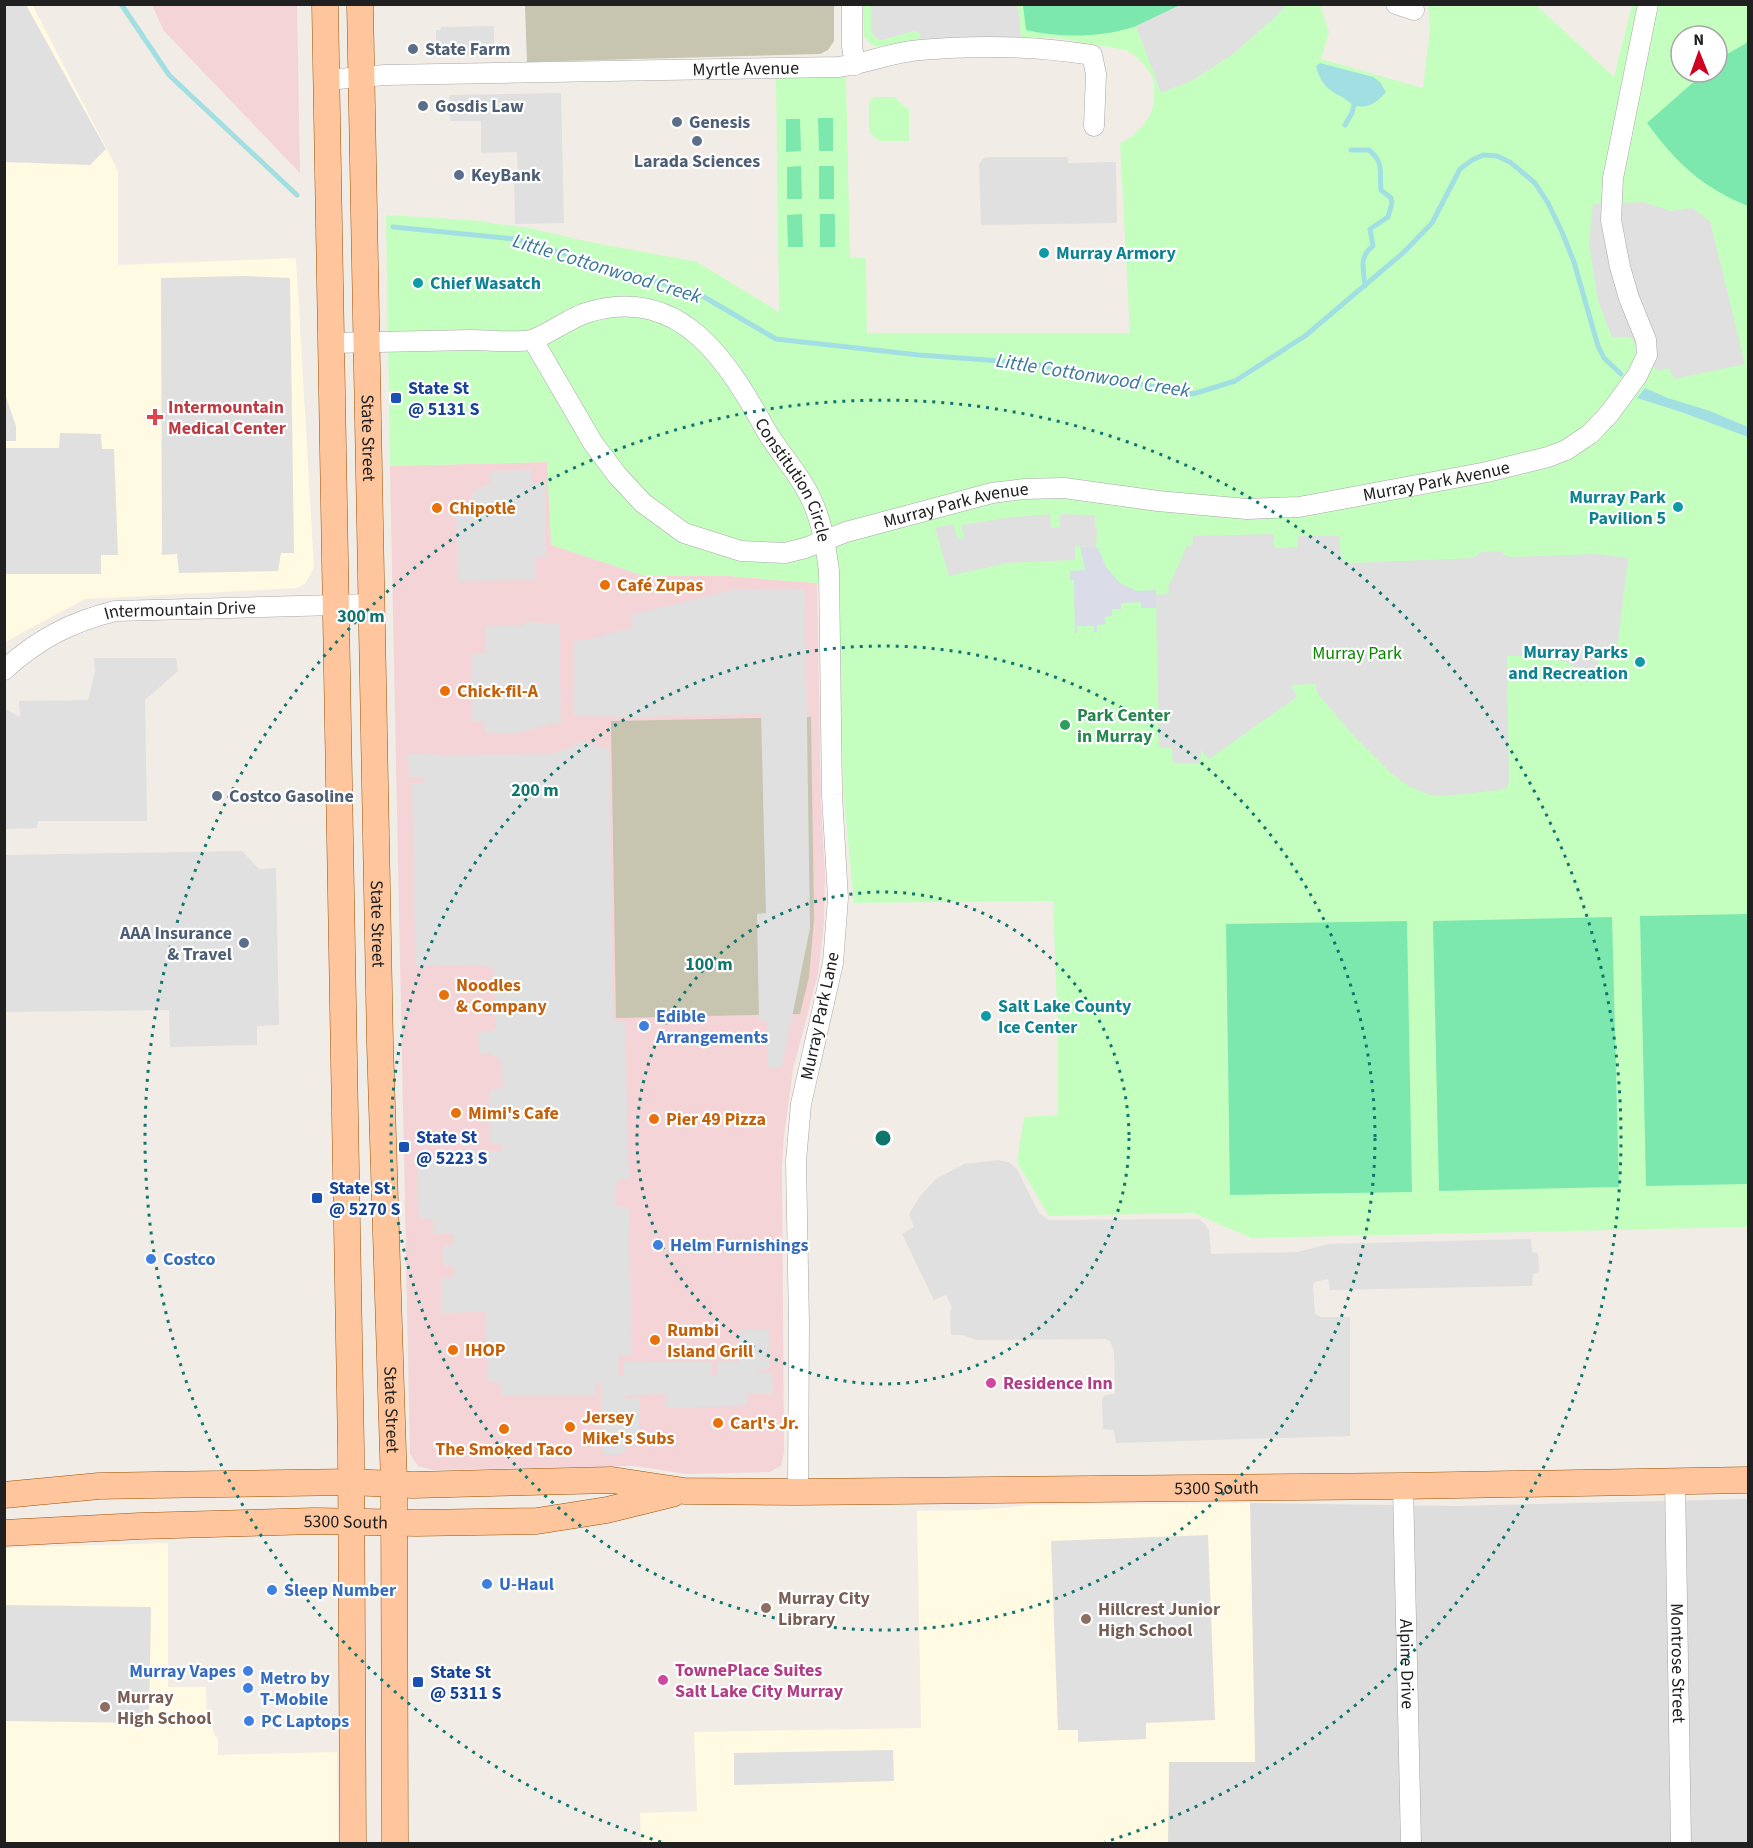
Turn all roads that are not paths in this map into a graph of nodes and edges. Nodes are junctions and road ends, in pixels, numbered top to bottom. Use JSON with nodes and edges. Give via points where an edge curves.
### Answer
{"nodes":[{"id":1,"x":325,"y":4,"type":"edge"},
{"id":2,"x":360,"y":4,"type":"edge"},
{"id":3,"x":852,"y":4,"type":"edge"},
{"id":4,"x":1648,"y":4,"type":"edge"},
{"id":5,"x":855,"y":65,"type":"junction"},
{"id":6,"x":361,"y":77,"type":"junction"},
{"id":7,"x":327,"y":80,"type":"junction"},
{"id":8,"x":1095,"y":126,"type":"dead end"},
{"id":9,"x":532,"y":340,"type":"junction"},
{"id":10,"x":366,"y":342,"type":"junction"},
{"id":11,"x":331,"y":343,"type":"junction"},
{"id":12,"x":825,"y":541,"type":"junction"},
{"id":13,"x":371,"y":604,"type":"junction"},
{"id":14,"x":336,"y":605,"type":"junction"},
{"id":15,"x":4,"y":670,"type":"edge"},
{"id":16,"x":1749,"y":1480,"type":"edge"},
{"id":17,"x":1675,"y":1481,"type":"junction"},
{"id":18,"x":351,"y":1482,"type":"junction"},
{"id":19,"x":394,"y":1484,"type":"junction"},
{"id":20,"x":1403,"y":1486,"type":"junction"},
{"id":21,"x":684,"y":1491,"type":"junction"},
{"id":22,"x":798,"y":1492,"type":"junction"},
{"id":23,"x":4,"y":1495,"type":"edge"},
{"id":24,"x":351,"y":1522,"type":"junction"},
{"id":25,"x":395,"y":1523,"type":"junction"},
{"id":26,"x":4,"y":1533,"type":"edge"},
{"id":27,"x":353,"y":1844,"type":"edge"},
{"id":28,"x":395,"y":1844,"type":"edge"},
{"id":29,"x":1411,"y":1844,"type":"edge"},
{"id":30,"x":1681,"y":1844,"type":"edge"}],
"edges":[{"from":1,"to":7,"type":"main road","name":"State Street"},
{"from":2,"to":6,"type":"main road","name":"State Street"},
{"from":3,"to":5,"type":"street"},
{"from":4,"to":12,"type":"street","name":"Murray Park Avenue","via":[[1613,178],[1611,213],[1620,267],[1646,340],[1647,355],[1625,393],[1590,434],[1566,450],[1487,472],[1299,507],[1247,509],[1064,488],[1024,489],[846,532]]},
{"from":5,"to":6,"type":"street","name":"Myrtle Avenue"},
{"from":5,"to":8,"type":"street","name":"Myrtle Avenue","via":[[918,50],[997,47],[1092,55],[1096,74]]},
{"from":6,"to":7,"type":"street","name":"Myrtle Avenue"},
{"from":6,"to":10,"type":"main road","name":"State Street"},
{"from":7,"to":11,"type":"main road","name":"State Street"},
{"from":9,"to":10,"type":"street","name":"Constitution Circle"},
{"from":9,"to":12,"type":"street","name":"Constitution Circle","via":[[593,443],[643,503],[665,520],[684,533],[741,551],[785,553]]},
{"from":9,"to":12,"type":"street","name":"Constitution Circle","via":[[588,312],[612,307],[656,310],[693,331],[744,390],[775,445],[804,485]]},
{"from":10,"to":11,"type":"street","name":"Constitution Circle"},
{"from":10,"to":13,"type":"main road","name":"State Street"},
{"from":11,"to":14,"type":"main road","name":"State Street"},
{"from":12,"to":22,"type":"street","name":"Murray Park Lane","via":[[838,898],[833,963],[801,1104],[796,1161]]},
{"from":13,"to":14,"type":"street","name":"Intermountain Drive"},
{"from":13,"to":19,"type":"main road","name":"State Street"},
{"from":14,"to":15,"type":"street","name":"Intermountain Drive","via":[[115,611],[54,632]]},
{"from":14,"to":18,"type":"main road","name":"State Street"},
{"from":16,"to":17,"type":"main road","name":"5300 South"},
{"from":17,"to":20,"type":"main road","name":"5300 South"},
{"from":17,"to":30,"type":"street","name":"Montrose Street"},
{"from":18,"to":19,"type":"main road","name":"5300 South"},
{"from":18,"to":23,"type":"main road","name":"5300 South","via":[[99,1486]]},
{"from":18,"to":24,"type":"main road","name":"State Street"},
{"from":19,"to":21,"type":"main road","name":"5300 South","via":[[612,1480]]},
{"from":19,"to":25,"type":"main road","name":"State Street"},
{"from":20,"to":22,"type":"main road","name":"5300 South"},
{"from":20,"to":29,"type":"street","name":"Alpine Drive"},
{"from":21,"to":22,"type":"main road","name":"5300 South"},
{"from":21,"to":25,"type":"main road","name":"5300 South","via":[[608,1510],[537,1521]]},
{"from":24,"to":25,"type":"main road","name":"5300 South"},
{"from":24,"to":26,"type":"main road","name":"5300 South"},
{"from":24,"to":27,"type":"main road","name":"State Street"},
{"from":25,"to":28,"type":"main road","name":"State Street"}]}
